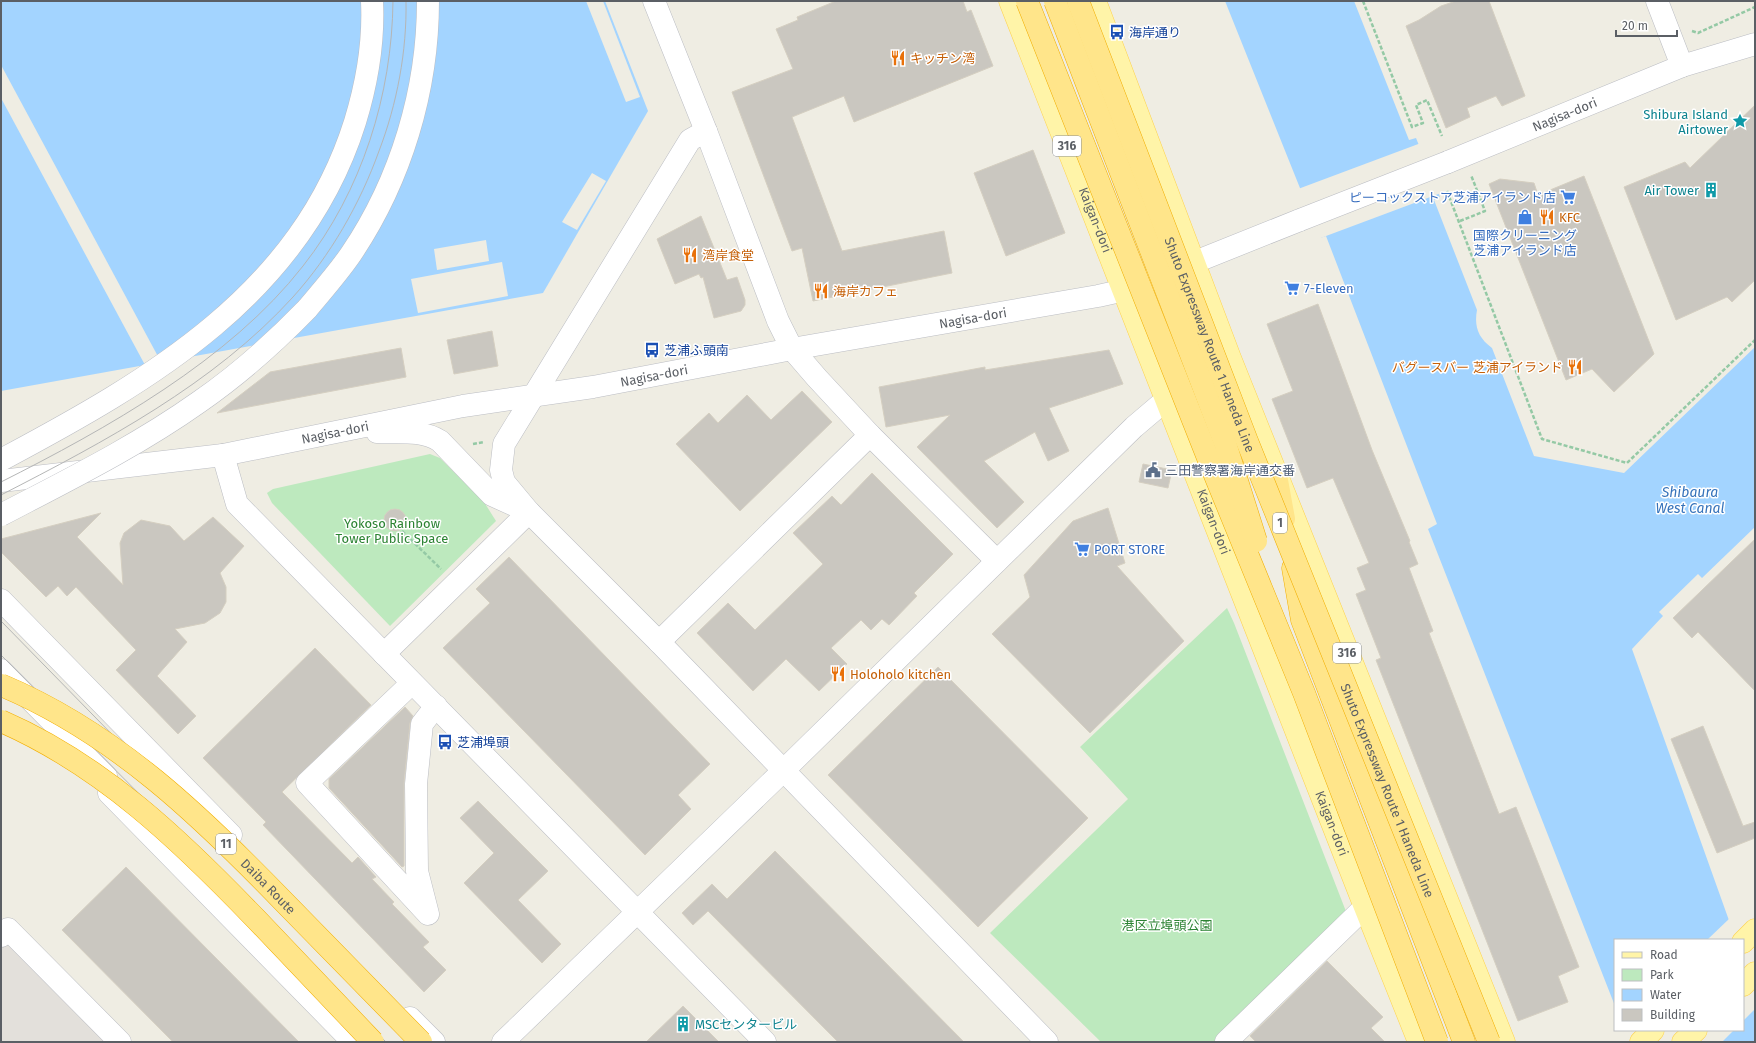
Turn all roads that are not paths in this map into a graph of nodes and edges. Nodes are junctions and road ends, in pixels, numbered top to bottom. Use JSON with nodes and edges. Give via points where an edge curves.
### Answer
{"nodes":[{"id":1,"x":372,"y":1,"type":"edge"},
{"id":2,"x":428,"y":1,"type":"edge"},
{"id":3,"x":654,"y":1,"type":"edge"},
{"id":4,"x":1010,"y":1,"type":"edge"},
{"id":5,"x":1027,"y":1,"type":"edge"},
{"id":6,"x":1055,"y":1,"type":"edge"},
{"id":7,"x":1078,"y":1,"type":"edge"},
{"id":8,"x":1095,"y":1,"type":"edge"},
{"id":9,"x":1657,"y":1,"type":"edge"},
{"id":10,"x":1755,"y":28,"type":"edge"},
{"id":11,"x":1755,"y":44,"type":"edge"},
{"id":12,"x":1682,"y":66,"type":"junction"},
{"id":13,"x":706,"y":131,"type":"junction"},
{"id":14,"x":1195,"y":262,"type":"junction"},
{"id":15,"x":1125,"y":290,"type":"junction"},
{"id":16,"x":792,"y":349,"type":"junction"},
{"id":17,"x":1230,"y":358,"type":"junction"},
{"id":18,"x":533,"y":394,"type":"junction"},
{"id":19,"x":1167,"y":399,"type":"junction"},
{"id":20,"x":340,"y":430,"type":"junction"},
{"id":21,"x":870,"y":435,"type":"junction"},
{"id":22,"x":223,"y":455,"type":"junction"},
{"id":23,"x":1,"y":460,"type":"edge"},
{"id":24,"x":1276,"y":475,"type":"junction"},
{"id":25,"x":10,"y":480,"type":"edge"},
{"id":26,"x":1,"y":494,"type":"edge"},
{"id":27,"x":529,"y":512,"type":"junction"},
{"id":28,"x":1,"y":515,"type":"edge"},
{"id":29,"x":997,"y":561,"type":"junction"},
{"id":30,"x":1,"y":601,"type":"edge"},
{"id":31,"x":659,"y":642,"type":"junction"},
{"id":32,"x":384,"y":654,"type":"junction"},
{"id":33,"x":1,"y":670,"type":"edge"},
{"id":34,"x":412,"y":683,"type":"junction"},
{"id":35,"x":1,"y":684,"type":"edge"},
{"id":36,"x":1304,"y":693,"type":"junction"},
{"id":37,"x":436,"y":706,"type":"junction"},
{"id":38,"x":1,"y":721,"type":"edge"},
{"id":39,"x":783,"y":771,"type":"junction"},
{"id":40,"x":1364,"y":907,"type":"junction"},
{"id":41,"x":637,"y":912,"type":"junction"},
{"id":42,"x":1755,"y":930,"type":"edge"},
{"id":43,"x":1,"y":936,"type":"edge"},
{"id":44,"x":1744,"y":941,"type":"edge"},
{"id":45,"x":1755,"y":973,"type":"edge"},
{"id":46,"x":1744,"y":984,"type":"edge"},
{"id":47,"x":1652,"y":1031,"type":"edge"},
{"id":48,"x":1695,"y":1031,"type":"edge"},
{"id":49,"x":120,"y":1042,"type":"edge"},
{"id":50,"x":354,"y":1042,"type":"edge"},
{"id":51,"x":372,"y":1042,"type":"edge"},
{"id":52,"x":421,"y":1042,"type":"edge"},
{"id":53,"x":430,"y":1042,"type":"edge"},
{"id":54,"x":434,"y":1042,"type":"edge"},
{"id":55,"x":502,"y":1042,"type":"edge"},
{"id":56,"x":764,"y":1042,"type":"edge"},
{"id":57,"x":1047,"y":1042,"type":"edge"},
{"id":58,"x":1226,"y":1042,"type":"edge"},
{"id":59,"x":1419,"y":1042,"type":"edge"},
{"id":60,"x":1437,"y":1042,"type":"edge"},
{"id":61,"x":1464,"y":1042,"type":"edge"},
{"id":62,"x":1489,"y":1042,"type":"edge"},
{"id":63,"x":1504,"y":1042,"type":"edge"},
{"id":64,"x":1641,"y":1042,"type":"edge"},
{"id":65,"x":1684,"y":1042,"type":"edge"}],
"edges":[{"from":1,"to":23,"type":"street","via":[[372,39],[368,72],[351,134],[340,164],[324,195],[289,249],[268,274],[218,323],[184,349],[110,399]]},
{"from":2,"to":28,"type":"street","bridge":true,"via":[[426,55],[412,119],[399,160],[386,192],[369,223],[351,254],[330,282],[282,334],[200,402],[90,469]]},
{"from":3,"to":13,"type":"street"},
{"from":4,"to":15,"type":"main road","name":"Kaigan-dori","number":"316"},
{"from":5,"to":36,"type":"highway","bridge":true},
{"from":6,"to":36,"type":"highway","bridge":true,"via":[[1225,443]]},
{"from":7,"to":62,"type":"highway","name":"Shuto Expressway Route 1 Haneda Line","number":"1","bridge":true,"via":[[1246,441]]},
{"from":8,"to":14,"type":"main road","number":"316"},
{"from":9,"to":12,"type":"street"},
{"from":10,"to":12,"type":"street","name":"Nagisa-dori"},
{"from":11,"to":12,"type":"street","name":"Nagisa-dori"},
{"from":12,"to":14,"type":"street","name":"Nagisa-dori","bridge":true},
{"from":13,"to":16,"type":"street","via":[[778,321]]},
{"from":13,"to":18,"type":"street","via":[[690,140],[567,344]]},
{"from":14,"to":15,"type":"street","name":"Nagisa-dori"},
{"from":14,"to":17,"type":"main road","number":"316"},
{"from":15,"to":16,"type":"street","name":"Nagisa-dori"},
{"from":15,"to":19,"type":"main road","name":"Kaigan-dori","number":"316"},
{"from":16,"to":18,"type":"street","name":"Nagisa-dori","via":[[593,387]]},
{"from":16,"to":21,"type":"street"},
{"from":17,"to":19,"type":"street"},
{"from":17,"to":24,"type":"main road","number":"316"},
{"from":18,"to":20,"type":"street","name":"Nagisa-dori"},
{"from":18,"to":27,"type":"street","via":[[504,444],[501,470],[504,482]]},
{"from":19,"to":29,"type":"street","via":[[1134,427]]},
{"from":19,"to":40,"type":"main road","name":"Kaigan-dori","number":"316"},
{"from":20,"to":22,"type":"street","name":"Nagisa-dori"},
{"from":20,"to":27,"type":"street","via":[[420,433],[432,436],[440,441],[492,495]]},
{"from":21,"to":29,"type":"street"},
{"from":21,"to":31,"type":"street"},
{"from":22,"to":25,"type":"street","name":"Nagisa-dori"},
{"from":22,"to":32,"type":"street","via":[[238,504]]},
{"from":24,"to":61,"type":"highway","via":[[1302,620]]},
{"from":24,"to":63,"type":"main road","number":"316"},
{"from":25,"to":26,"type":"street"},
{"from":27,"to":31,"type":"street"},
{"from":27,"to":32,"type":"street"},
{"from":29,"to":39,"type":"street"},
{"from":30,"to":53,"type":"street"},
{"from":30,"to":54,"type":"street"},
{"from":31,"to":39,"type":"street"},
{"from":32,"to":34,"type":"street"},
{"from":33,"to":51,"type":"street","bridge":true},
{"from":34,"to":37,"type":"street"},
{"from":34,"to":37,"type":"street","via":[[307,783],[428,914],[417,871],[416,784],[422,724]]},
{"from":35,"to":50,"type":"street"},
{"from":35,"to":52,"type":"highway","name":"Daiba Route","number":"11","bridge":true,"via":[[53,710],[103,740],[138,764],[170,791],[268,885]]},
{"from":36,"to":60,"type":"highway","bridge":true},
{"from":37,"to":41,"type":"street"},
{"from":38,"to":51,"type":"highway","number":"11","bridge":true,"via":[[68,756],[144,810],[215,876]]},
{"from":39,"to":41,"type":"street"},
{"from":39,"to":57,"type":"street"},
{"from":40,"to":58,"type":"street"},
{"from":40,"to":59,"type":"main road","name":"Kaigan-dori","number":"316"},
{"from":41,"to":55,"type":"street"},
{"from":41,"to":56,"type":"street"},
{"from":42,"to":44,"type":"main road"},
{"from":43,"to":49,"type":"street","via":[[8,929]]},
{"from":45,"to":46,"type":"main road"},
{"from":47,"to":64,"type":"main road"},
{"from":48,"to":65,"type":"main road"}]}
